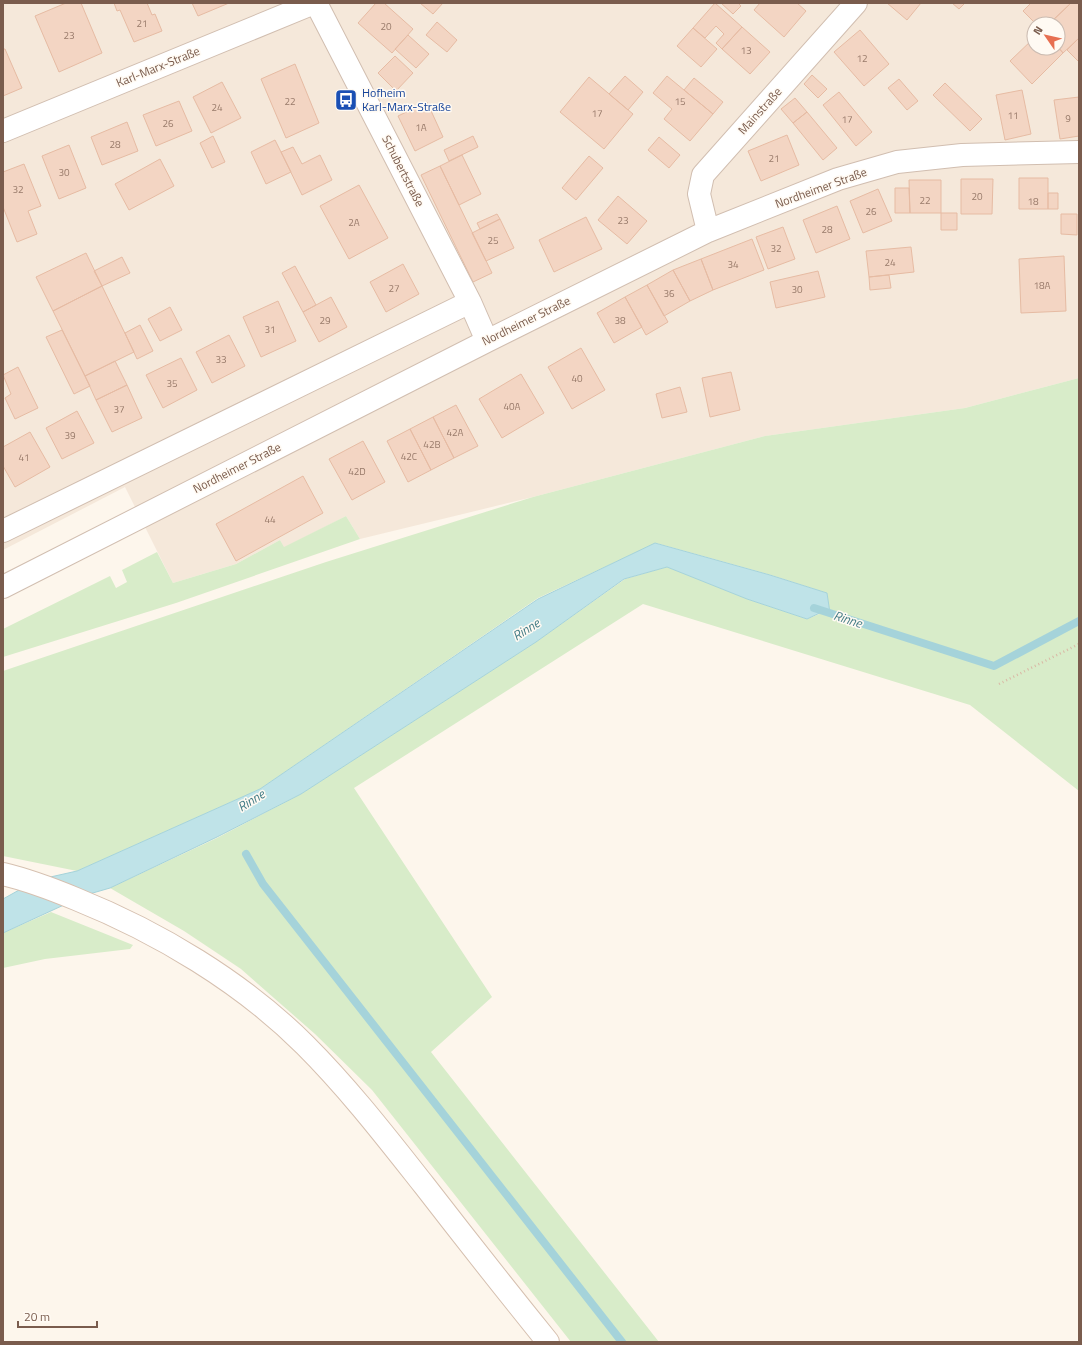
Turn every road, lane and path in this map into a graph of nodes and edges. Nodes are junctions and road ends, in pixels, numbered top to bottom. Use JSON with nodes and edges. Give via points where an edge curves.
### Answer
{"nodes":[{"id":1,"x":315,"y":3,"type":"edge"},
{"id":2,"x":856,"y":3,"type":"edge"},
{"id":3,"x":3,"y":131,"type":"edge"},
{"id":4,"x":1079,"y":152,"type":"edge"},
{"id":5,"x":708,"y":231,"type":"junction"},
{"id":6,"x":470,"y":302,"type":"junction"},
{"id":7,"x":487,"y":341,"type":"junction"},
{"id":8,"x":3,"y":531,"type":"edge"},
{"id":9,"x":3,"y":587,"type":"edge"},
{"id":10,"x":1079,"y":644,"type":"edge"},
{"id":11,"x":999,"y":684,"type":"dead end"},
{"id":12,"x":11,"y":876,"type":"edge"},
{"id":13,"x":548,"y":1342,"type":"edge"}],
"edges":[{"from":1,"to":3,"type":"street","name":"Karl-Marx-Straße"},
{"from":1,"to":6,"type":"street","name":"Schubertstraße"},
{"from":2,"to":5,"type":"street","name":"Mainstraße","via":[[703,175],[699,194]]},
{"from":4,"to":5,"type":"street","name":"Nordheimer Straße","via":[[962,155],[897,162],[838,179]]},
{"from":5,"to":7,"type":"street","name":"Nordheimer Straße"},
{"from":6,"to":7,"type":"street","name":"Schubertstraße"},
{"from":6,"to":8,"type":"street"},
{"from":7,"to":9,"type":"street","name":"Nordheimer Straße"},
{"from":10,"to":11,"type":"path"},
{"from":12,"to":13,"type":"street","via":[[105,910],[175,946],[263,1008],[304,1044],[360,1103]]}]}
